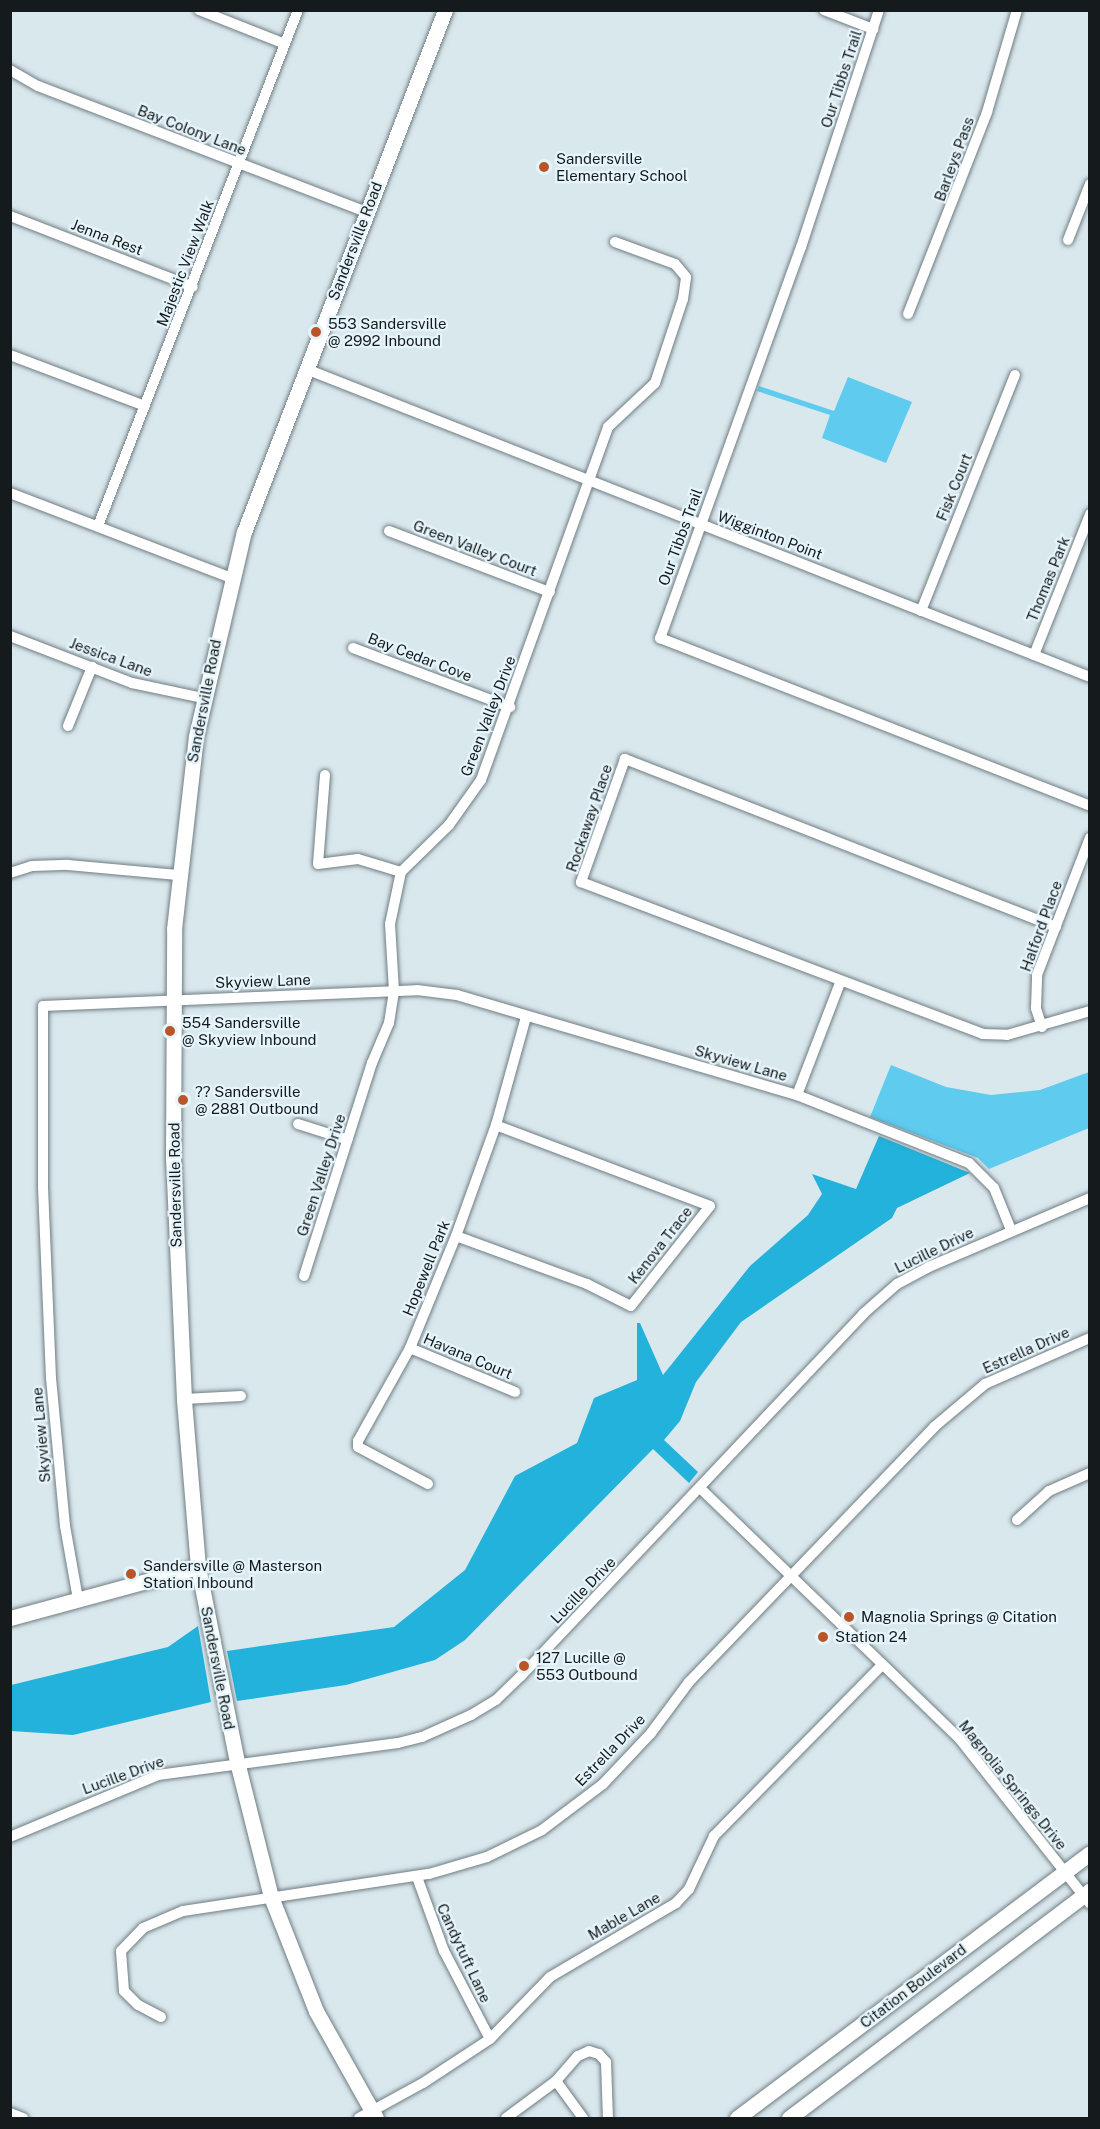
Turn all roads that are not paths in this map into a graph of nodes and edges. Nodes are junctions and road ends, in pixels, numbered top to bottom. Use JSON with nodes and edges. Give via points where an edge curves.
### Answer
{"nodes":[{"id":1,"x":199,"y":10,"type":"edge"},
{"id":2,"x":298,"y":10,"type":"edge"},
{"id":3,"x":445,"y":10,"type":"edge"},
{"id":4,"x":824,"y":10,"type":"edge"},
{"id":5,"x":879,"y":10,"type":"edge"},
{"id":6,"x":1017,"y":10,"type":"edge"},
{"id":7,"x":873,"y":29,"type":"junction"},
{"id":8,"x":285,"y":44,"type":"junction"},
{"id":9,"x":10,"y":70,"type":"edge"},
{"id":10,"x":239,"y":165,"type":"junction"},
{"id":11,"x":1089,"y":184,"type":"edge"},
{"id":12,"x":366,"y":212,"type":"junction"},
{"id":13,"x":10,"y":216,"type":"edge"},
{"id":14,"x":1068,"y":240,"type":"dead end"},
{"id":15,"x":615,"y":242,"type":"dead end"},
{"id":16,"x":193,"y":287,"type":"junction"},
{"id":17,"x":908,"y":314,"type":"dead end"},
{"id":18,"x":10,"y":355,"type":"edge"},
{"id":19,"x":306,"y":369,"type":"junction"},
{"id":20,"x":1015,"y":375,"type":"dead end"},
{"id":21,"x":146,"y":406,"type":"junction"},
{"id":22,"x":590,"y":480,"type":"junction"},
{"id":23,"x":10,"y":493,"type":"edge"},
{"id":24,"x":1089,"y":514,"type":"edge"},
{"id":25,"x":700,"y":524,"type":"junction"},
{"id":26,"x":98,"y":526,"type":"junction"},
{"id":27,"x":389,"y":531,"type":"dead end"},
{"id":28,"x":231,"y":578,"type":"junction"},
{"id":29,"x":550,"y":592,"type":"junction"},
{"id":30,"x":921,"y":610,"type":"junction"},
{"id":31,"x":10,"y":636,"type":"edge"},
{"id":32,"x":353,"y":648,"type":"dead end"},
{"id":33,"x":1034,"y":655,"type":"junction"},
{"id":34,"x":92,"y":667,"type":"junction"},
{"id":35,"x":1089,"y":677,"type":"edge"},
{"id":36,"x":203,"y":698,"type":"junction"},
{"id":37,"x":510,"y":708,"type":"junction"},
{"id":38,"x":68,"y":726,"type":"dead end"},
{"id":39,"x":326,"y":776,"type":"dead end"},
{"id":40,"x":1089,"y":807,"type":"edge"},
{"id":41,"x":1089,"y":838,"type":"edge"},
{"id":42,"x":401,"y":872,"type":"junction"},
{"id":43,"x":10,"y":873,"type":"edge"},
{"id":44,"x":178,"y":875,"type":"junction"},
{"id":45,"x":1056,"y":927,"type":"junction"},
{"id":46,"x":840,"y":983,"type":"junction"},
{"id":47,"x":394,"y":991,"type":"junction"},
{"id":48,"x":174,"y":999,"type":"junction"},
{"id":49,"x":1089,"y":1011,"type":"edge"},
{"id":50,"x":526,"y":1017,"type":"junction"},
{"id":51,"x":1042,"y":1026,"type":"junction"},
{"id":52,"x":797,"y":1095,"type":"junction"},
{"id":53,"x":298,"y":1124,"type":"dead end"},
{"id":54,"x":496,"y":1125,"type":"junction"},
{"id":55,"x":348,"y":1140,"type":"junction"},
{"id":56,"x":1089,"y":1198,"type":"edge"},
{"id":57,"x":1011,"y":1230,"type":"junction"},
{"id":58,"x":456,"y":1236,"type":"junction"},
{"id":59,"x":304,"y":1276,"type":"dead end"},
{"id":60,"x":1089,"y":1338,"type":"edge"},
{"id":61,"x":410,"y":1348,"type":"junction"},
{"id":62,"x":515,"y":1392,"type":"dead end"},
{"id":63,"x":242,"y":1396,"type":"dead end"},
{"id":64,"x":184,"y":1399,"type":"junction"},
{"id":65,"x":1089,"y":1473,"type":"edge"},
{"id":66,"x":428,"y":1484,"type":"dead end"},
{"id":67,"x":701,"y":1489,"type":"junction"},
{"id":68,"x":1017,"y":1520,"type":"dead end"},
{"id":69,"x":198,"y":1567,"type":"junction"},
{"id":70,"x":793,"y":1575,"type":"junction"},
{"id":71,"x":78,"y":1599,"type":"junction"},
{"id":72,"x":10,"y":1618,"type":"edge"},
{"id":73,"x":882,"y":1665,"type":"junction"},
{"id":74,"x":237,"y":1762,"type":"junction"},
{"id":75,"x":10,"y":1837,"type":"edge"},
{"id":76,"x":1089,"y":1852,"type":"edge"},
{"id":77,"x":1064,"y":1872,"type":"junction"},
{"id":78,"x":417,"y":1877,"type":"junction"},
{"id":79,"x":271,"y":1897,"type":"junction"},
{"id":80,"x":1087,"y":1897,"type":"edge"},
{"id":81,"x":161,"y":2017,"type":"dead end"},
{"id":82,"x":490,"y":2039,"type":"junction"},
{"id":83,"x":556,"y":2081,"type":"junction"},
{"id":84,"x":10,"y":2113,"type":"edge"},
{"id":85,"x":369,"y":2116,"type":"edge"},
{"id":86,"x":23,"y":2118,"type":"edge"},
{"id":87,"x":506,"y":2118,"type":"edge"},
{"id":88,"x":584,"y":2118,"type":"edge"},
{"id":89,"x":608,"y":2118,"type":"edge"},
{"id":90,"x":737,"y":2118,"type":"edge"},
{"id":91,"x":789,"y":2118,"type":"edge"}],
"edges":[{"from":1,"to":8,"type":"street"},
{"from":2,"to":8,"type":"street","name":"Majestic View Walk"},
{"from":3,"to":12,"type":"street","name":"Sandersville Road"},
{"from":4,"to":7,"type":"street"},
{"from":5,"to":7,"type":"street","name":"Our Tibbs Trail"},
{"from":6,"to":17,"type":"street","name":"Barleys Pass","via":[[987,112]]},
{"from":7,"to":25,"type":"street","name":"Our Tibbs Trail","via":[[801,247]]},
{"from":8,"to":10,"type":"street","name":"Majestic View Walk"},
{"from":9,"to":10,"type":"street","name":"Bay Colony Lane","via":[[38,86]]},
{"from":10,"to":12,"type":"street","name":"Bay Colony Lane"},
{"from":10,"to":16,"type":"street","name":"Majestic View Walk"},
{"from":11,"to":14,"type":"street"},
{"from":12,"to":19,"type":"street","name":"Sandersville Road"},
{"from":13,"to":16,"type":"street","name":"Jenna Rest"},
{"from":15,"to":22,"type":"street","name":"Green Valley Drive","via":[[675,264],[686,277],[683,298],[655,383],[608,427]]},
{"from":16,"to":21,"type":"street","name":"Majestic View Walk"},
{"from":18,"to":21,"type":"street"},
{"from":19,"to":22,"type":"street","name":"Wigginton Point"},
{"from":19,"to":28,"type":"street","name":"Sandersville Road","via":[[248,521]]},
{"from":20,"to":30,"type":"street","name":"Fisk Court"},
{"from":21,"to":26,"type":"street","name":"Majestic View Walk"},
{"from":22,"to":25,"type":"street","name":"Wigginton Point"},
{"from":22,"to":29,"type":"street","name":"Green Valley Drive"},
{"from":23,"to":26,"type":"street"},
{"from":24,"to":33,"type":"street","name":"Thomas Park"},
{"from":25,"to":30,"type":"street","name":"Wigginton Point"},
{"from":25,"to":40,"type":"street","name":"Our Tibbs Trail","via":[[660,638]]},
{"from":26,"to":28,"type":"street"},
{"from":27,"to":29,"type":"street","name":"Green Valley Court"},
{"from":28,"to":36,"type":"street","name":"Sandersville Road"},
{"from":29,"to":37,"type":"street","name":"Green Valley Drive"},
{"from":30,"to":33,"type":"street","name":"Wigginton Point"},
{"from":31,"to":34,"type":"street","name":"Jessica Lane"},
{"from":32,"to":37,"type":"street","name":"Bay Cedar Cove"},
{"from":33,"to":35,"type":"street","name":"Wigginton Point"},
{"from":34,"to":36,"type":"street","name":"Jessica Lane","via":[[132,683]]},
{"from":34,"to":38,"type":"street"},
{"from":36,"to":44,"type":"street","name":"Sandersville Road"},
{"from":37,"to":42,"type":"street","name":"Green Valley Drive","via":[[474,791],[449,825]]},
{"from":39,"to":42,"type":"street","via":[[318,864],[358,859]]},
{"from":41,"to":45,"type":"street","name":"Halford Place"},
{"from":42,"to":47,"type":"street","name":"Green Valley Drive","via":[[390,924]]},
{"from":43,"to":44,"type":"street","via":[[32,866],[68,865]]},
{"from":44,"to":48,"type":"street","name":"Sandersville Road"},
{"from":45,"to":46,"type":"street","name":"Rockaway Place","via":[[625,759],[581,882]]},
{"from":45,"to":51,"type":"street","name":"Halford Place","via":[[1037,975],[1034,994]]},
{"from":46,"to":51,"type":"street","name":"Rockaway Place","via":[[983,1034],[1007,1035]]},
{"from":46,"to":52,"type":"street"},
{"from":47,"to":48,"type":"street","name":"Skyview Lane"},
{"from":47,"to":50,"type":"street","name":"Skyview Lane","via":[[457,995]]},
{"from":47,"to":55,"type":"street","name":"Green Valley Drive","via":[[389,1023]]},
{"from":48,"to":64,"type":"street","name":"Sandersville Road","via":[[173,1158]]},
{"from":48,"to":71,"type":"street","name":"Skyview Lane","via":[[43,1006],[43,1186],[51,1378],[65,1526]]},
{"from":49,"to":51,"type":"street","name":"Rockaway Place"},
{"from":50,"to":52,"type":"street","name":"Skyview Lane"},
{"from":50,"to":54,"type":"street","name":"Hopewell Park"},
{"from":52,"to":57,"type":"street","name":"Skyview Lane","via":[[969,1163],[994,1188]]},
{"from":53,"to":55,"type":"street"},
{"from":54,"to":58,"type":"street","name":"Hopewell Park"},
{"from":54,"to":58,"type":"street","name":"Kenova Trace","via":[[710,1206],[631,1306],[587,1284]]},
{"from":55,"to":59,"type":"street","name":"Green Valley Drive"},
{"from":56,"to":57,"type":"street","name":"Lucille Drive"},
{"from":57,"to":67,"type":"street","name":"Lucille Drive","via":[[897,1284],[855,1323]]},
{"from":58,"to":61,"type":"street","name":"Hopewell Park"},
{"from":60,"to":70,"type":"street","name":"Estrella Drive","via":[[1002,1375],[969,1396]]},
{"from":61,"to":62,"type":"street","name":"Havana Court"},
{"from":61,"to":66,"type":"street","name":"Hopewell Park","via":[[358,1447]]},
{"from":63,"to":64,"type":"street"},
{"from":64,"to":69,"type":"street","name":"Sandersville Road"},
{"from":65,"to":68,"type":"street","via":[[1049,1491]]},
{"from":67,"to":70,"type":"street","name":"Magnolia Springs Drive"},
{"from":67,"to":74,"type":"street","name":"Lucille Drive","via":[[521,1676],[496,1700],[471,1715],[430,1734],[398,1743]]},
{"from":69,"to":71,"type":"street"},
{"from":69,"to":74,"type":"street","name":"Sandersville Road"},
{"from":70,"to":73,"type":"street","name":"Magnolia Springs Drive"},
{"from":70,"to":78,"type":"street","name":"Estrella Drive","via":[[689,1682],[651,1733],[573,1809],[516,1844],[466,1864]]},
{"from":71,"to":72,"type":"street"},
{"from":73,"to":77,"type":"street","name":"Magnolia Springs Drive","via":[[959,1738]]},
{"from":73,"to":82,"type":"street","name":"Mable Lane","via":[[714,1836],[689,1888],[676,1903],[550,1977]]},
{"from":74,"to":75,"type":"street","name":"Lucille Drive","via":[[149,1778]]},
{"from":74,"to":79,"type":"street","name":"Sandersville Road"},
{"from":76,"to":77,"type":"street","name":"Citation Boulevard"},
{"from":77,"to":80,"type":"street","name":"Magnolia Springs Drive"},
{"from":77,"to":90,"type":"street","name":"Citation Boulevard"},
{"from":78,"to":79,"type":"street","name":"Estrella Drive"},
{"from":78,"to":82,"type":"street","name":"Candytuft Lane","via":[[444,1951]]},
{"from":79,"to":81,"type":"street","name":"Estrella Drive","via":[[183,1911],[131,1936],[121,1951],[124,1990],[138,2005]]},
{"from":79,"to":85,"type":"street","name":"Sandersville Road","via":[[316,2011]]},
{"from":80,"to":91,"type":"street","name":"Citation Boulevard"},
{"from":82,"to":85,"type":"street","name":"Mable Lane"},
{"from":83,"to":87,"type":"street"},
{"from":83,"to":88,"type":"street"},
{"from":83,"to":89,"type":"street","via":[[578,2056],[589,2051],[599,2054],[607,2073]]},
{"from":84,"to":86,"type":"street"}]}
